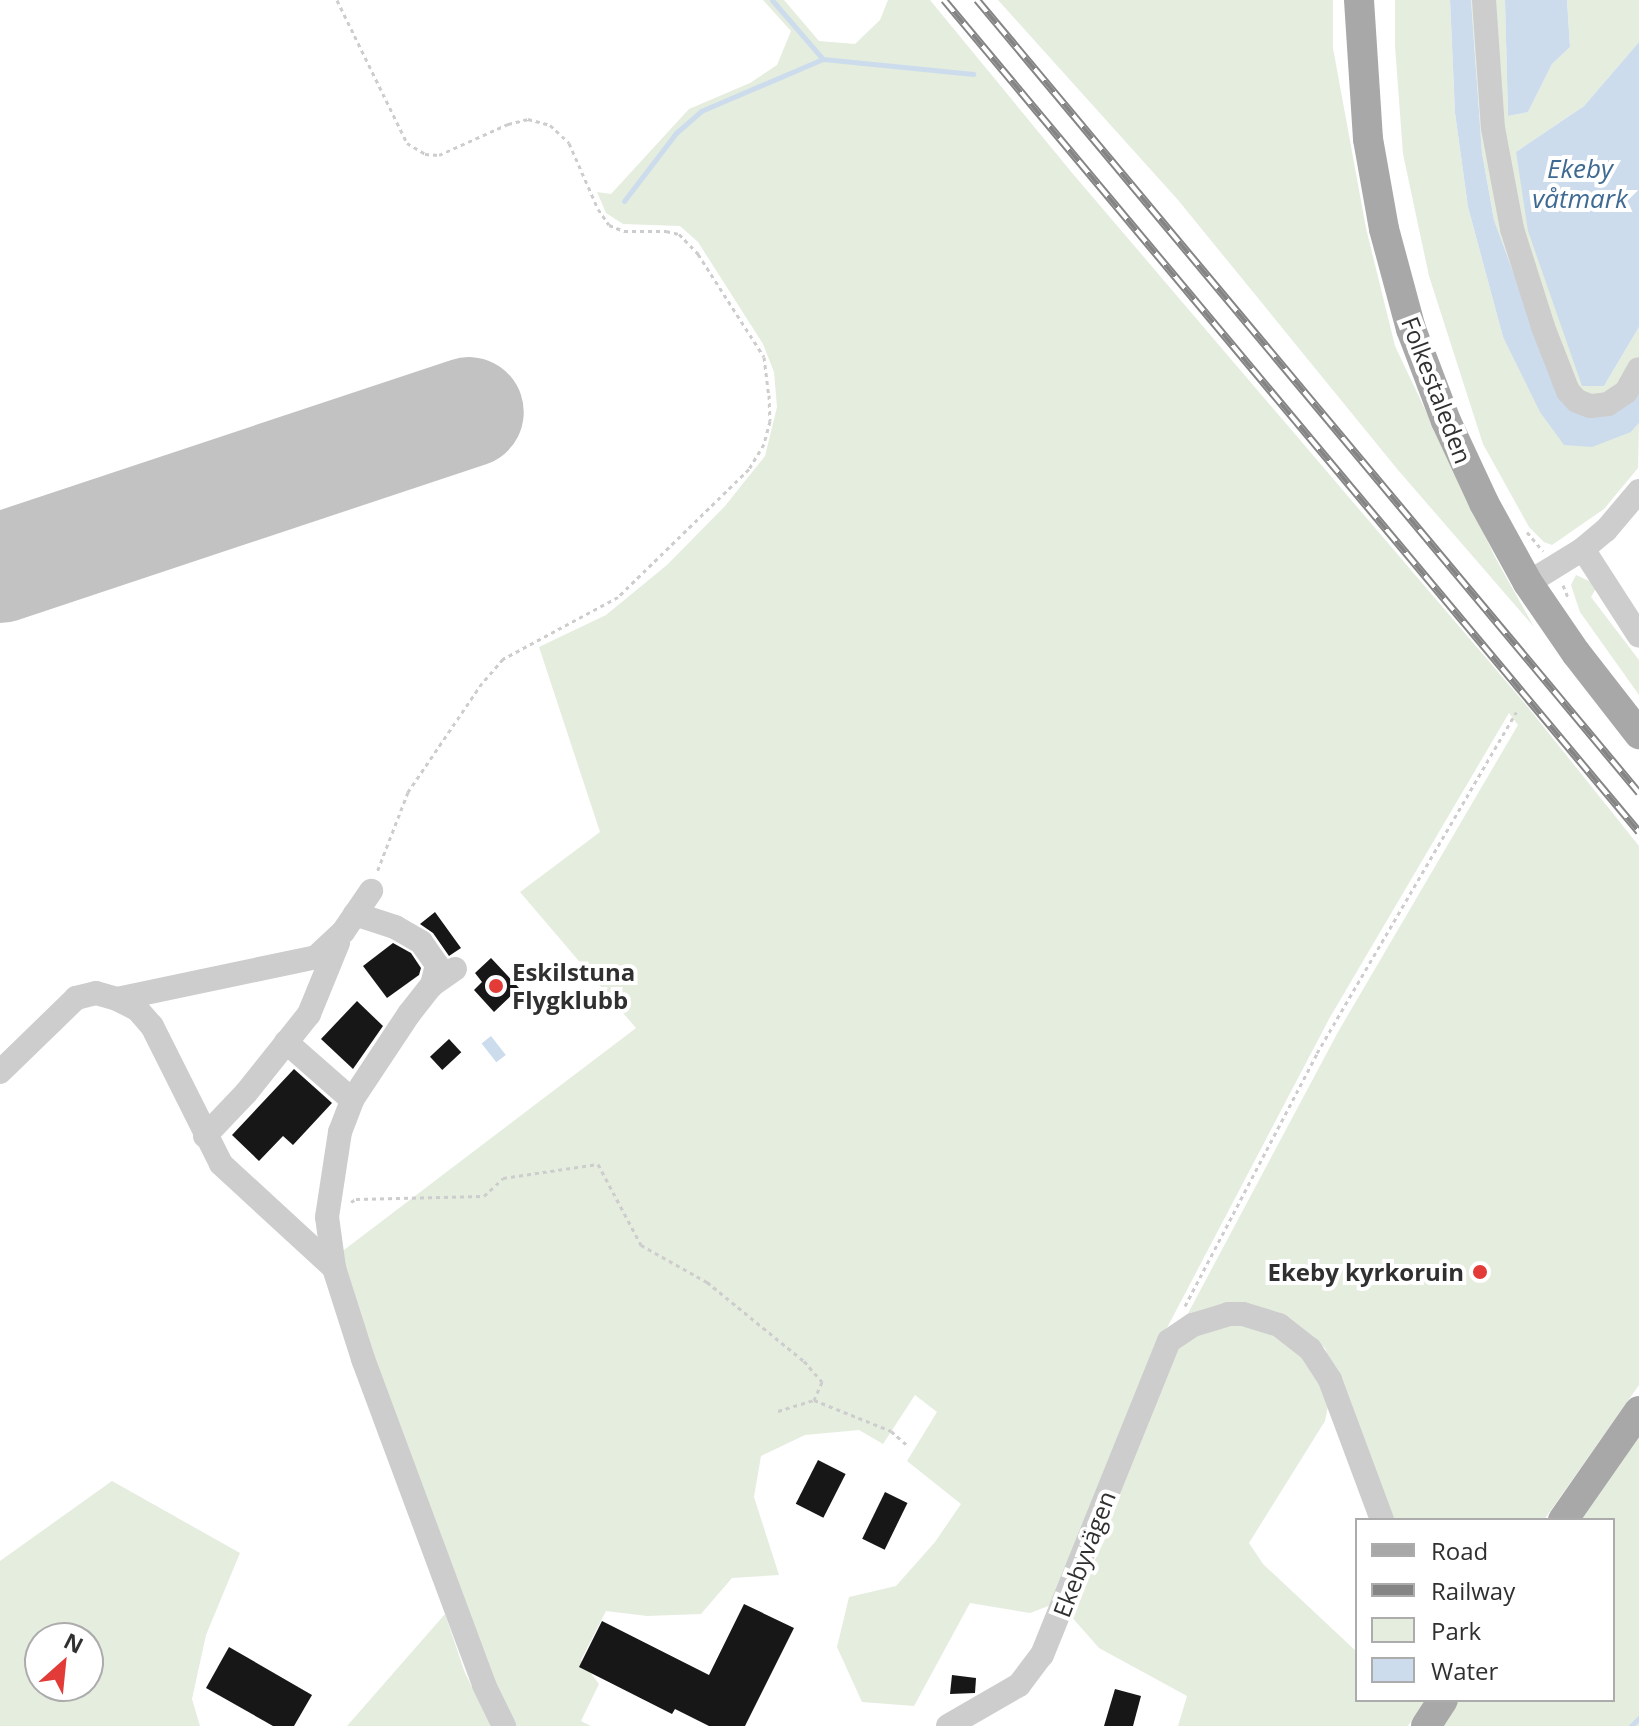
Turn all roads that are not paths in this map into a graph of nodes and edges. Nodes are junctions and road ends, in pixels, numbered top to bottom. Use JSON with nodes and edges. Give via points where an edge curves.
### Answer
{"nodes":[{"id":1,"x":1359,"y":0,"type":"edge"},
{"id":2,"x":1484,"y":0,"type":"edge"},
{"id":3,"x":1639,"y":369,"type":"edge"},
{"id":4,"x":1639,"y":491,"type":"edge"},
{"id":5,"x":1583,"y":549,"type":"junction"},
{"id":6,"x":1540,"y":575,"type":"junction"},
{"id":7,"x":1639,"y":636,"type":"edge"},
{"id":8,"x":1639,"y":734,"type":"edge"},
{"id":9,"x":371,"y":891,"type":"road end"},
{"id":10,"x":349,"y":923,"type":"junction"},
{"id":11,"x":455,"y":969,"type":"dead end"},
{"id":12,"x":432,"y":985,"type":"junction"},
{"id":13,"x":117,"y":999,"type":"junction"},
{"id":14,"x":286,"y":1042,"type":"junction"},
{"id":15,"x":0,"y":1072,"type":"edge"},
{"id":16,"x":352,"y":1100,"type":"junction"},
{"id":17,"x":205,"y":1136,"type":"junction"},
{"id":18,"x":334,"y":1268,"type":"junction"},
{"id":19,"x":1639,"y":1411,"type":"edge"},
{"id":20,"x":1381,"y":1518,"type":"edge"},
{"id":21,"x":1564,"y":1518,"type":"edge"},
{"id":22,"x":1442,"y":1702,"type":"edge"},
{"id":23,"x":504,"y":1726,"type":"edge"},
{"id":24,"x":948,"y":1726,"type":"edge"},
{"id":25,"x":1426,"y":1726,"type":"edge"}],
"edges":[{"from":1,"to":6,"type":"main road","name":"Folkestaleden","via":[[1368,139],[1403,300],[1446,421],[1484,503]]},
{"from":2,"to":3,"type":"street","via":[[1493,128],[1512,229],[1568,391],[1590,406],[1608,404],[1626,392]]},
{"from":4,"to":5,"type":"street"},
{"from":5,"to":6,"type":"street"},
{"from":5,"to":7,"type":"street"},
{"from":6,"to":8,"type":"main road","name":"Folkestaleden","via":[[1576,653]]},
{"from":9,"to":10,"type":"street"},
{"from":10,"to":12,"type":"street","via":[[395,927],[421,942],[437,965]]},
{"from":10,"to":13,"type":"street","via":[[316,957]]},
{"from":10,"to":14,"type":"street","via":[[309,1014]]},
{"from":11,"to":12,"type":"street"},
{"from":12,"to":16,"type":"street"},
{"from":13,"to":15,"type":"street","via":[[96,993],[76,998]]},
{"from":13,"to":17,"type":"street","via":[[137,1009],[152,1026]]},
{"from":14,"to":16,"type":"street"},
{"from":14,"to":17,"type":"street"},
{"from":16,"to":18,"type":"street","via":[[340,1132],[327,1217]]},
{"from":17,"to":18,"type":"street","via":[[231,1175]]},
{"from":18,"to":23,"type":"street","via":[[484,1685]]},
{"from":19,"to":21,"type":"main road"},
{"from":20,"to":24,"type":"street","name":"Ekebyvägen","via":[[1330,1380],[1296,1335],[1264,1319],[1228,1314],[1193,1325],[1169,1341],[1042,1655],[1019,1685]]},
{"from":22,"to":25,"type":"main road"}]}
